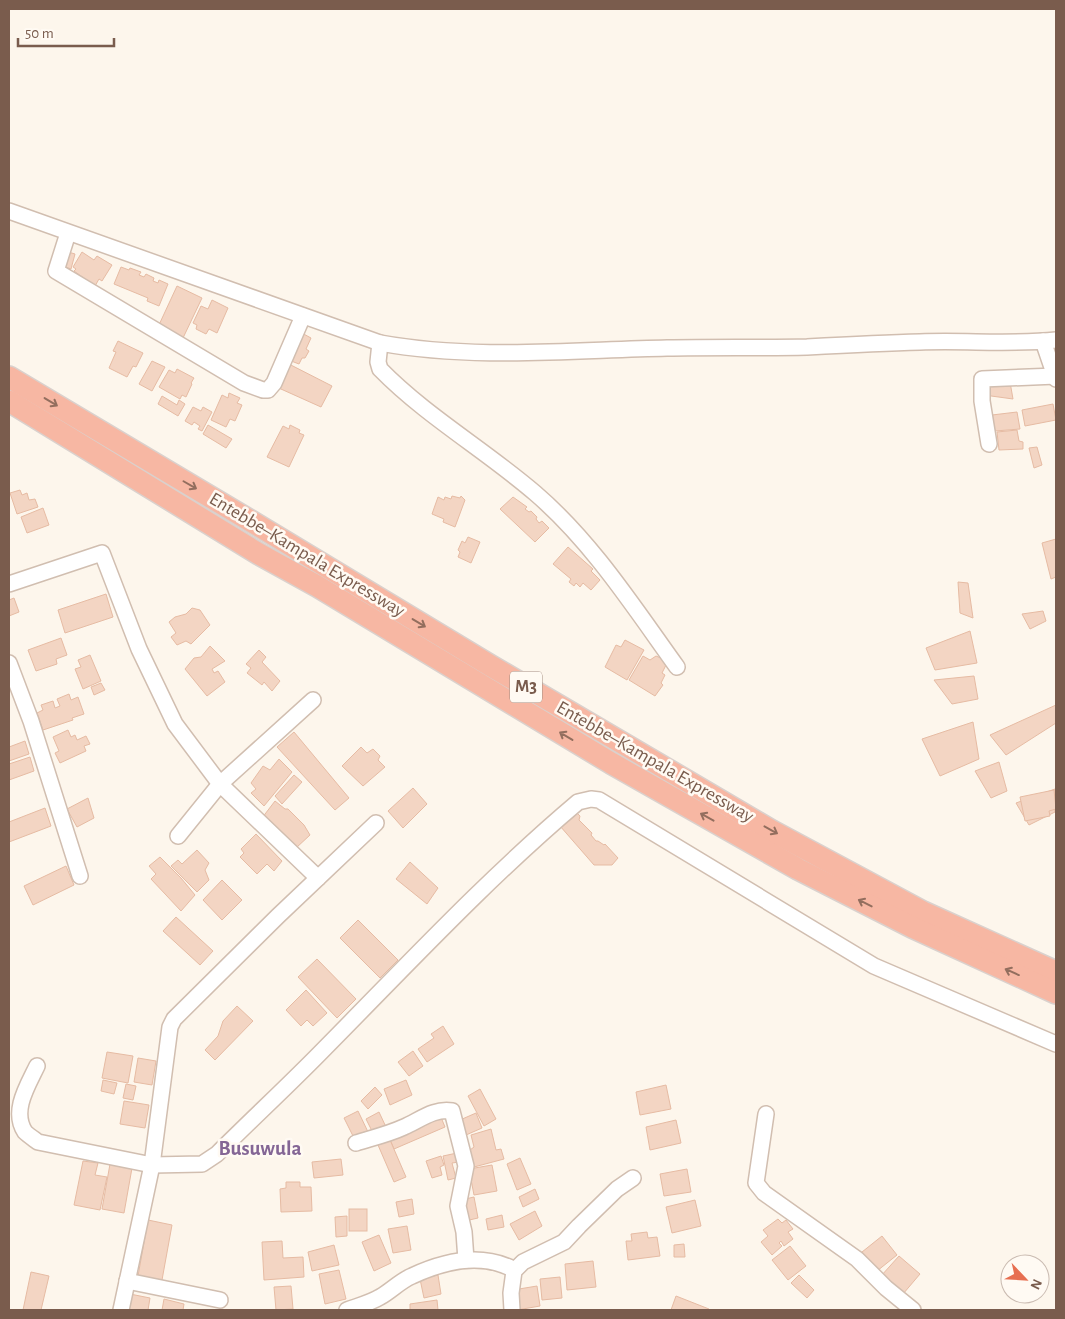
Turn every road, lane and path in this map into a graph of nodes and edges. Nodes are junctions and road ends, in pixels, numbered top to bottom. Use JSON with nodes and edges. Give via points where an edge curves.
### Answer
{"nodes":[{"id":1,"x":9,"y":211,"type":"edge"},
{"id":2,"x":68,"y":233,"type":"junction"},
{"id":3,"x":303,"y":316,"type":"junction"},
{"id":4,"x":1050,"y":341,"type":"edge"},
{"id":5,"x":380,"y":343,"type":"junction"},
{"id":6,"x":9,"y":377,"type":"edge"},
{"id":7,"x":1056,"y":377,"type":"edge"},
{"id":8,"x":9,"y":401,"type":"edge"},
{"id":9,"x":989,"y":444,"type":"dead end"},
{"id":10,"x":9,"y":584,"type":"edge"},
{"id":11,"x":9,"y":663,"type":"edge"},
{"id":12,"x":677,"y":667,"type":"dead end"},
{"id":13,"x":313,"y":700,"type":"dead end"},
{"id":14,"x":220,"y":784,"type":"junction"},
{"id":15,"x":376,"y":823,"type":"dead end"},
{"id":16,"x":178,"y":836,"type":"dead end"},
{"id":17,"x":80,"y":876,"type":"dead end"},
{"id":18,"x":318,"y":878,"type":"junction"},
{"id":19,"x":1056,"y":972,"type":"edge"},
{"id":20,"x":1056,"y":992,"type":"edge"},
{"id":21,"x":1056,"y":1044,"type":"edge"},
{"id":22,"x":36,"y":1066,"type":"dead end"},
{"id":23,"x":766,"y":1114,"type":"dead end"},
{"id":24,"x":356,"y":1143,"type":"dead end"},
{"id":25,"x":152,"y":1165,"type":"junction"},
{"id":26,"x":633,"y":1178,"type":"dead end"},
{"id":27,"x":466,"y":1260,"type":"junction"},
{"id":28,"x":514,"y":1271,"type":"junction"},
{"id":29,"x":126,"y":1282,"type":"junction"},
{"id":30,"x":220,"y":1300,"type":"dead end"},
{"id":31,"x":380,"y":1304,"type":"edge"},
{"id":32,"x":121,"y":1310,"type":"edge"},
{"id":33,"x":347,"y":1310,"type":"edge"},
{"id":34,"x":512,"y":1310,"type":"edge"},
{"id":35,"x":913,"y":1310,"type":"edge"}],
"edges":[{"from":1,"to":2,"type":"street"},
{"from":2,"to":3,"type":"street"},
{"from":2,"to":3,"type":"street","via":[[56,271],[244,383],[263,390],[268,390],[274,383]]},
{"from":3,"to":5,"type":"street"},
{"from":4,"to":5,"type":"street","via":[[454,352]]},
{"from":4,"to":7,"type":"street"},
{"from":5,"to":12,"type":"street","via":[[380,369],[536,494],[562,520],[594,553]]},
{"from":6,"to":19,"type":"highway","name":"Entebbe–Kampala Expressway","number":"M3","one_way":true,"via":[[772,831],[923,912]]},
{"from":7,"to":9,"type":"street","via":[[982,378]]},
{"from":20,"to":8,"type":"highway","name":"Entebbe–Kampala Expressway","number":"M3","one_way":true,"via":[[912,927],[781,859],[611,763]]},
{"from":10,"to":14,"type":"street","via":[[102,553],[139,650],[175,724]]},
{"from":11,"to":17,"type":"street","via":[[31,721]]},
{"from":13,"to":14,"type":"street"},
{"from":14,"to":16,"type":"street"},
{"from":14,"to":18,"type":"street"},
{"from":15,"to":18,"type":"street"},
{"from":18,"to":25,"type":"street","via":[[174,1020],[167,1041]]},
{"from":21,"to":25,"type":"street","via":[[874,966],[591,798],[578,802],[514,858],[217,1154],[202,1164]]},
{"from":22,"to":25,"type":"street","via":[[21,1099],[20,1116],[25,1132],[38,1142]]},
{"from":23,"to":35,"type":"street","via":[[756,1183],[764,1193],[856,1259]]},
{"from":24,"to":27,"type":"street","via":[[404,1127],[429,1114],[452,1111],[466,1166],[458,1206]]},
{"from":25,"to":29,"type":"street"},
{"from":26,"to":28,"type":"street","via":[[617,1189],[564,1242],[524,1262]]},
{"from":27,"to":28,"type":"street","via":[[503,1264]]},
{"from":27,"to":31,"type":"street","via":[[411,1276]]},
{"from":28,"to":34,"type":"street"},
{"from":29,"to":30,"type":"street"},
{"from":29,"to":32,"type":"street"},
{"from":31,"to":33,"type":"street"}]}
